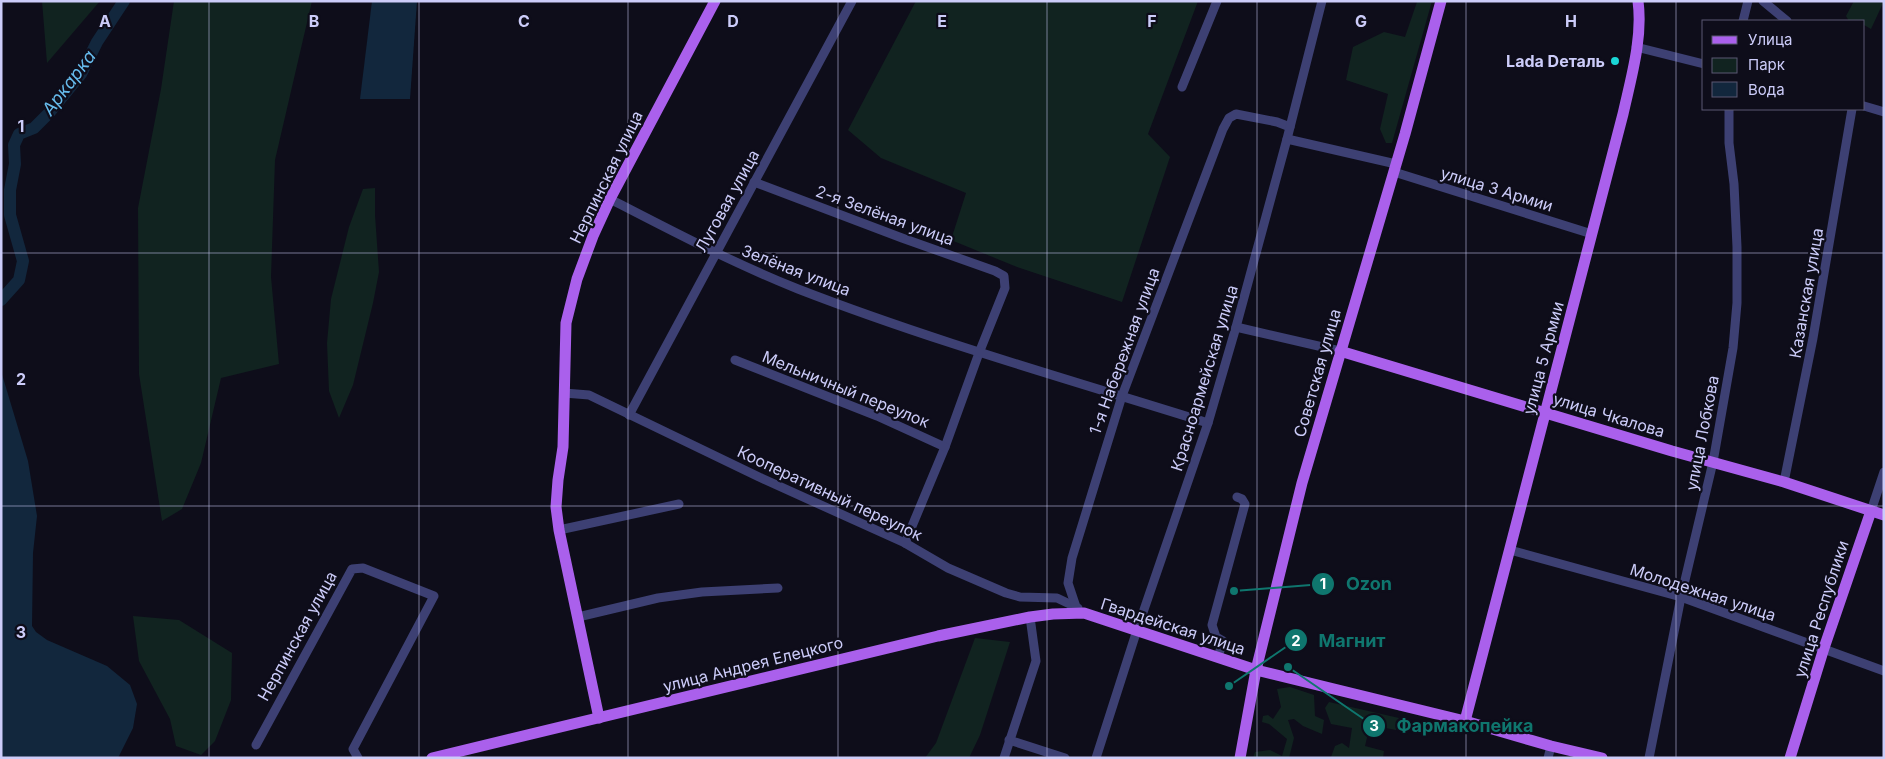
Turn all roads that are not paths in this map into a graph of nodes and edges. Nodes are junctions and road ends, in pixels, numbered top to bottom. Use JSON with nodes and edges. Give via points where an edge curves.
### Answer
{"nodes":[{"id":1,"x":716,"y":1,"type":"edge"},
{"id":2,"x":852,"y":1,"type":"edge"},
{"id":3,"x":1217,"y":1,"type":"edge"},
{"id":4,"x":1322,"y":1,"type":"edge"},
{"id":5,"x":1441,"y":1,"type":"edge"},
{"id":6,"x":1638,"y":1,"type":"edge"},
{"id":7,"x":1748,"y":1,"type":"edge"},
{"id":8,"x":1763,"y":1,"type":"edge"},
{"id":9,"x":1743,"y":20,"type":"edge"},
{"id":10,"x":1786,"y":20,"type":"edge"},
{"id":11,"x":1636,"y":47,"type":"junction"},
{"id":12,"x":1702,"y":64,"type":"edge"},
{"id":13,"x":1182,"y":87,"type":"dead end"},
{"id":14,"x":1865,"y":106,"type":"edge"},
{"id":15,"x":1729,"y":110,"type":"edge"},
{"id":16,"x":1852,"y":110,"type":"edge"},
{"id":17,"x":1884,"y":112,"type":"edge"},
{"id":18,"x":1290,"y":127,"type":"junction"},
{"id":19,"x":1287,"y":139,"type":"junction"},
{"id":20,"x":1395,"y":168,"type":"junction"},
{"id":21,"x":754,"y":182,"type":"junction"},
{"id":22,"x":610,"y":199,"type":"junction"},
{"id":23,"x":1592,"y":234,"type":"junction"},
{"id":24,"x":715,"y":254,"type":"junction"},
{"id":25,"x":1236,"y":327,"type":"junction"},
{"id":26,"x":1340,"y":351,"type":"junction"},
{"id":27,"x":979,"y":353,"type":"junction"},
{"id":28,"x":735,"y":360,"type":"dead end"},
{"id":29,"x":564,"y":393,"type":"junction"},
{"id":30,"x":1122,"y":396,"type":"junction"},
{"id":31,"x":1546,"y":412,"type":"junction"},
{"id":32,"x":629,"y":415,"type":"junction"},
{"id":33,"x":1208,"y":423,"type":"junction"},
{"id":34,"x":945,"y":447,"type":"junction"},
{"id":35,"x":1713,"y":462,"type":"junction"},
{"id":36,"x":1884,"y":472,"type":"edge"},
{"id":37,"x":1784,"y":482,"type":"junction"},
{"id":38,"x":1237,"y":497,"type":"dead end"},
{"id":39,"x":679,"y":504,"type":"dead end"},
{"id":40,"x":1871,"y":512,"type":"junction"},
{"id":41,"x":1884,"y":516,"type":"edge"},
{"id":42,"x":559,"y":530,"type":"junction"},
{"id":43,"x":905,"y":543,"type":"junction"},
{"id":44,"x":1510,"y":550,"type":"junction"},
{"id":45,"x":778,"y":588,"type":"dead end"},
{"id":46,"x":1681,"y":597,"type":"junction"},
{"id":47,"x":1080,"y":610,"type":"junction"},
{"id":48,"x":1030,"y":616,"type":"junction"},
{"id":49,"x":578,"y":617,"type":"junction"},
{"id":50,"x":1138,"y":630,"type":"junction"},
{"id":51,"x":1824,"y":648,"type":"junction"},
{"id":52,"x":1218,"y":657,"type":"junction"},
{"id":53,"x":1256,"y":670,"type":"junction"},
{"id":54,"x":1884,"y":671,"type":"edge"},
{"id":55,"x":599,"y":718,"type":"junction"},
{"id":56,"x":1465,"y":721,"type":"junction"},
{"id":57,"x":1010,"y":740,"type":"junction"},
{"id":58,"x":256,"y":745,"type":"dead end"},
{"id":59,"x":1551,"y":746,"type":"junction"},
{"id":60,"x":358,"y":758,"type":"edge"},
{"id":61,"x":432,"y":758,"type":"edge"},
{"id":62,"x":1004,"y":758,"type":"edge"},
{"id":63,"x":1065,"y":758,"type":"edge"},
{"id":64,"x":1096,"y":758,"type":"edge"},
{"id":65,"x":1240,"y":758,"type":"edge"},
{"id":66,"x":1548,"y":758,"type":"edge"},
{"id":67,"x":1602,"y":758,"type":"edge"},
{"id":68,"x":1649,"y":758,"type":"edge"},
{"id":69,"x":1790,"y":758,"type":"edge"}],
"edges":[{"from":1,"to":22,"type":"main road","name":"Нерпинская улица"},
{"from":2,"to":21,"type":"street","name":"Луговая улица"},
{"from":3,"to":13,"type":"street"},
{"from":4,"to":18,"type":"street","name":"Красноармейская улица"},
{"from":5,"to":20,"type":"main road","name":"Советская улица"},
{"from":6,"to":11,"type":"main road","name":"улица 5 Армии"},
{"from":7,"to":9,"type":"street"},
{"from":8,"to":10,"type":"street"},
{"from":11,"to":12,"type":"street"},
{"from":11,"to":23,"type":"main road","name":"улица 5 Армии","via":[[1623,114]]},
{"from":14,"to":17,"type":"street"},
{"from":15,"to":35,"type":"street","name":"улица Лобкова","via":[[1737,303],[1733,348]]},
{"from":16,"to":37,"type":"street","name":"Казанская улица","via":[[1813,338]]},
{"from":18,"to":19,"type":"street","name":"Красноармейская улица"},
{"from":18,"to":30,"type":"street","name":"1-я Набережная улица","via":[[1236,114],[1229,118]]},
{"from":19,"to":20,"type":"street","name":"улица 3 Армии"},
{"from":19,"to":25,"type":"street","name":"Красноармейская улица"},
{"from":20,"to":23,"type":"street","name":"улица 3 Армии"},
{"from":20,"to":26,"type":"main road","name":"Советская улица"},
{"from":21,"to":24,"type":"street","name":"Луговая улица"},
{"from":21,"to":27,"type":"street","name":"2-я Зелёная улица","via":[[1004,276],[1006,288]]},
{"from":22,"to":24,"type":"street","name":"Зелёная улица"},
{"from":22,"to":29,"type":"main road","name":"Нерпинская улица","via":[[577,279],[566,323]]},
{"from":23,"to":31,"type":"main road","name":"улица 5 Армии"},
{"from":24,"to":27,"type":"street","name":"Зелёная улица","via":[[798,289]]},
{"from":24,"to":32,"type":"street","name":"Луговая улица"},
{"from":25,"to":26,"type":"street","name":"улица Чкалова"},
{"from":25,"to":33,"type":"street","name":"Красноармейская улица"},
{"from":26,"to":31,"type":"main road","name":"улица Чкалова"},
{"from":26,"to":53,"type":"main road","name":"Советская улица","via":[[1302,483]]},
{"from":27,"to":30,"type":"street","name":"Зелёная улица"},
{"from":27,"to":34,"type":"street"},
{"from":28,"to":34,"type":"street","name":"Мельничный переулок","via":[[877,416]]},
{"from":29,"to":32,"type":"street","name":"Кооперативный переулок","via":[[589,395]]},
{"from":29,"to":42,"type":"main road","name":"Нерпинская улица","via":[[564,447],[556,506]]},
{"from":30,"to":33,"type":"street","name":"Зелёная улица"},
{"from":30,"to":47,"type":"street","name":"1-я Набережная улица","via":[[1072,558],[1068,583]]},
{"from":31,"to":35,"type":"main road","name":"улица Чкалова"},
{"from":31,"to":44,"type":"main road","name":"улица 5 Армии"},
{"from":32,"to":43,"type":"street","name":"Кооперативный переулок"},
{"from":33,"to":50,"type":"street","name":"Красноармейская улица"},
{"from":34,"to":43,"type":"street"},
{"from":35,"to":37,"type":"main road","name":"улица Чкалова"},
{"from":35,"to":46,"type":"street","name":"улица Лобкова"},
{"from":36,"to":40,"type":"street","name":"улица Республики"},
{"from":37,"to":40,"type":"main road","name":"улица Чкалова"},
{"from":38,"to":52,"type":"street","via":[[1242,498],[1245,504],[1212,625],[1216,637],[1223,641]]},
{"from":39,"to":42,"type":"street"},
{"from":40,"to":41,"type":"main road","name":"улица Чкалова"},
{"from":40,"to":51,"type":"main road","name":"улица Республики"},
{"from":42,"to":49,"type":"main road","name":"Нерпинская улица"},
{"from":43,"to":47,"type":"street","name":"Кооперативный переулок","via":[[948,568],[1006,593],[1020,597],[1057,598]]},
{"from":44,"to":46,"type":"street","name":"Молодежная улица"},
{"from":44,"to":56,"type":"main road","name":"улица 5 Армии"},
{"from":45,"to":49,"type":"street","via":[[658,598]]},
{"from":46,"to":51,"type":"street","name":"Молодежная улица"},
{"from":46,"to":68,"type":"street","name":"улица Лобкова"},
{"from":47,"to":48,"type":"main road","name":"улица Андрея Елецкого"},
{"from":47,"to":50,"type":"main road","name":"Гвардейская улица"},
{"from":48,"to":55,"type":"main road","name":"улица Андрея Елецкого"},
{"from":48,"to":57,"type":"street","via":[[1036,661]]},
{"from":49,"to":55,"type":"main road","name":"Нерпинская улица"},
{"from":50,"to":52,"type":"main road","name":"Гвардейская улица"},
{"from":50,"to":64,"type":"street","name":"Красноармейская улица"},
{"from":51,"to":54,"type":"street","name":"Молодежная улица"},
{"from":51,"to":69,"type":"main road","name":"улица Республики"},
{"from":52,"to":53,"type":"main road","name":"Гвардейская улица"},
{"from":53,"to":56,"type":"main road","name":"Гвардейская улица"},
{"from":53,"to":65,"type":"main road","name":"Советская улица"},
{"from":55,"to":61,"type":"main road","name":"улица Андрея Елецкого"},
{"from":56,"to":59,"type":"main road","name":"Гвардейская улица"},
{"from":57,"to":62,"type":"street"},
{"from":57,"to":63,"type":"street"},
{"from":58,"to":60,"type":"street","name":"Нерпинская улица","via":[[352,569],[363,568],[434,596],[353,749]]},
{"from":59,"to":66,"type":"street"},
{"from":59,"to":67,"type":"main road","name":"Гвардейская улица"}]}
